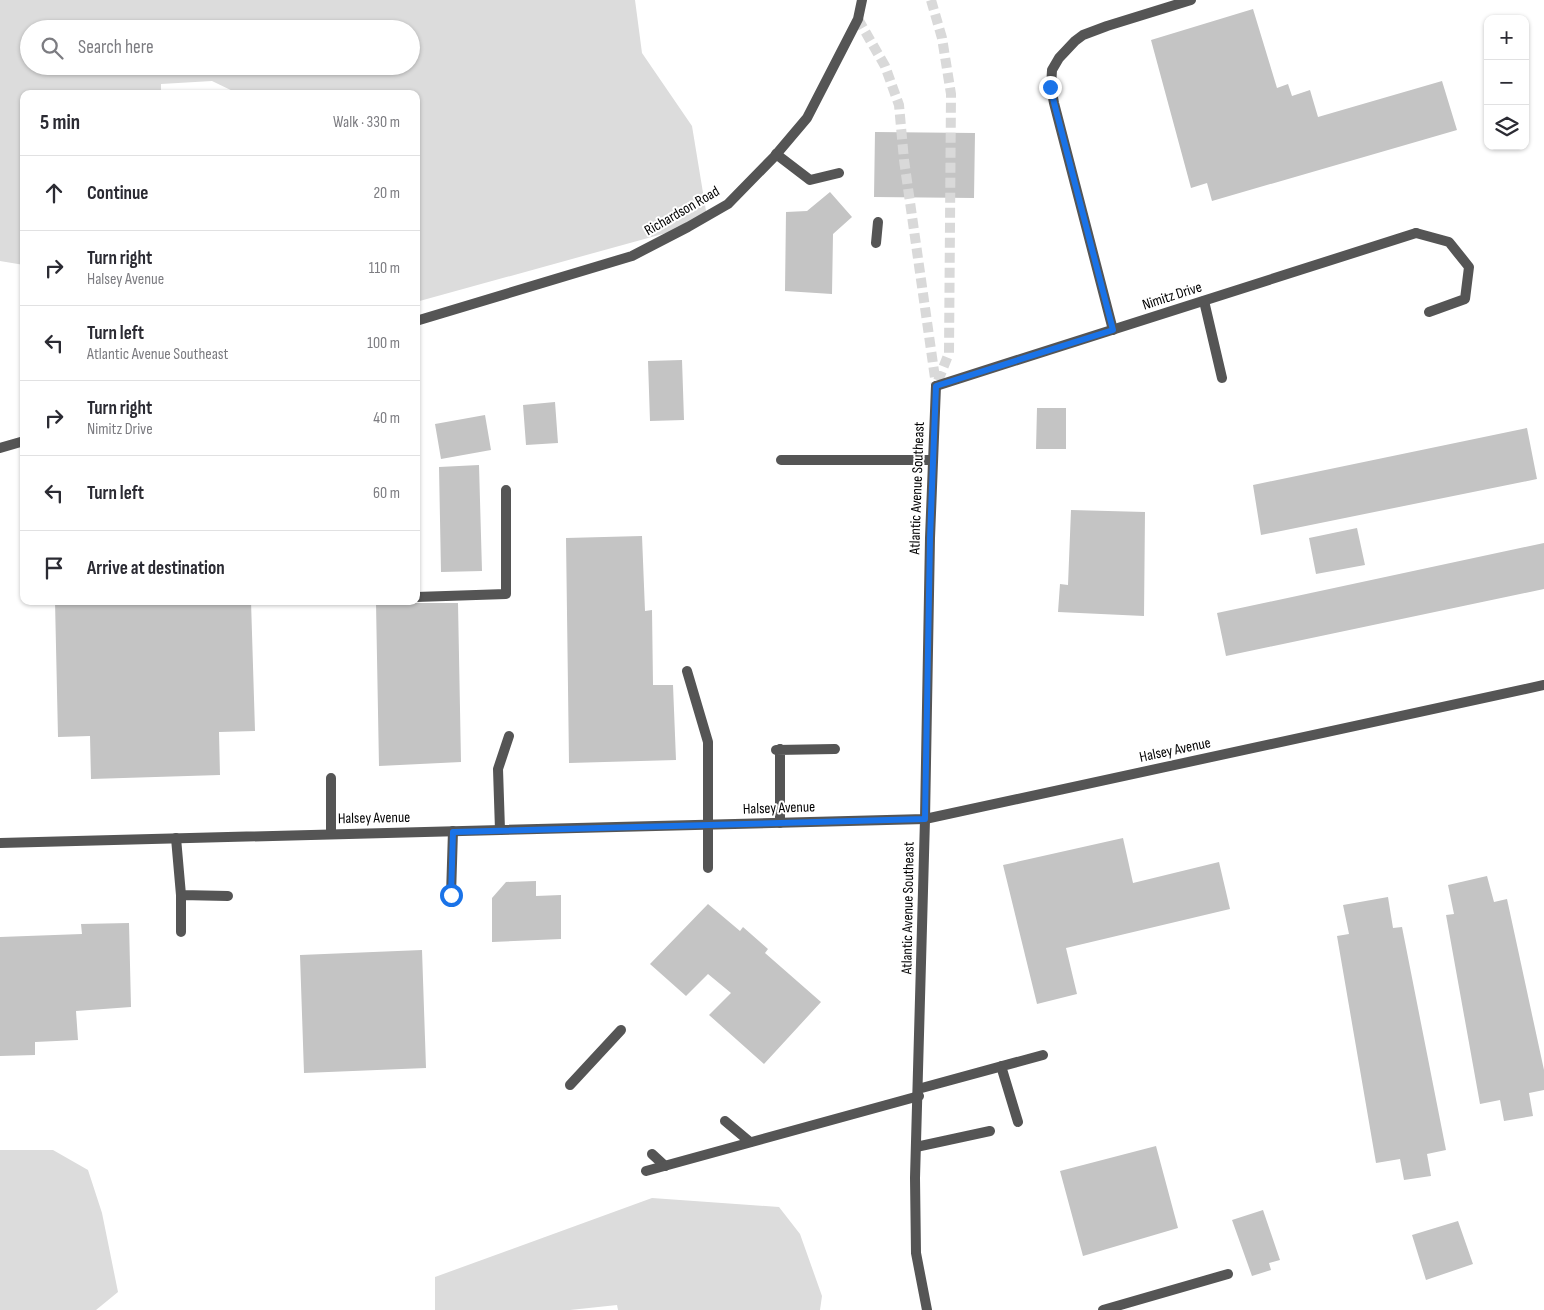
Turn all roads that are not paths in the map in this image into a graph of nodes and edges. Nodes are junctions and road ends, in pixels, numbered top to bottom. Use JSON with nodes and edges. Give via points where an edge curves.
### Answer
{"nodes":[{"id":1,"x":862,"y":0,"type":"edge"},
{"id":2,"x":1191,"y":0,"type":"edge"},
{"id":3,"x":776,"y":154,"type":"junction"},
{"id":4,"x":839,"y":173,"type":"dead end"},
{"id":5,"x":878,"y":222,"type":"dead end"},
{"id":6,"x":876,"y":243,"type":"dead end"},
{"id":7,"x":1204,"y":301,"type":"junction"},
{"id":8,"x":1429,"y":312,"type":"dead end"},
{"id":9,"x":420,"y":320,"type":"edge"},
{"id":10,"x":1113,"y":330,"type":"junction"},
{"id":11,"x":1222,"y":378,"type":"dead end"},
{"id":12,"x":936,"y":386,"type":"joint"},
{"id":13,"x":20,"y":442,"type":"edge"},
{"id":14,"x":0,"y":448,"type":"edge"},
{"id":15,"x":781,"y":460,"type":"dead end"},
{"id":16,"x":933,"y":460,"type":"junction"},
{"id":17,"x":506,"y":490,"type":"dead end"},
{"id":18,"x":420,"y":597,"type":"edge"},
{"id":19,"x":687,"y":671,"type":"dead end"},
{"id":20,"x":1544,"y":685,"type":"edge"},
{"id":21,"x":509,"y":736,"type":"dead end"},
{"id":22,"x":835,"y":748,"type":"dead end"},
{"id":23,"x":331,"y":778,"type":"dead end"},
{"id":24,"x":925,"y":819,"type":"junction"},
{"id":25,"x":780,"y":823,"type":"junction"},
{"id":26,"x":707,"y":825,"type":"junction"},
{"id":27,"x":500,"y":830,"type":"junction"},
{"id":28,"x":453,"y":832,"type":"junction"},
{"id":29,"x":330,"y":834,"type":"junction"},
{"id":30,"x":176,"y":838,"type":"junction"},
{"id":31,"x":0,"y":843,"type":"edge"},
{"id":32,"x":708,"y":868,"type":"dead end"},
{"id":33,"x":181,"y":895,"type":"junction"},
{"id":34,"x":451,"y":895,"type":"dead end"},
{"id":35,"x":228,"y":896,"type":"dead end"},
{"id":36,"x":181,"y":932,"type":"dead end"},
{"id":37,"x":621,"y":1030,"type":"dead end"},
{"id":38,"x":1043,"y":1055,"type":"dead end"},
{"id":39,"x":1002,"y":1066,"type":"junction"},
{"id":40,"x":570,"y":1085,"type":"dead end"},
{"id":41,"x":918,"y":1092,"type":"junction"},
{"id":42,"x":725,"y":1121,"type":"dead end"},
{"id":43,"x":1018,"y":1122,"type":"dead end"},
{"id":44,"x":990,"y":1131,"type":"dead end"},
{"id":45,"x":750,"y":1142,"type":"junction"},
{"id":46,"x":916,"y":1147,"type":"junction"},
{"id":47,"x":652,"y":1154,"type":"dead end"},
{"id":48,"x":665,"y":1166,"type":"junction"},
{"id":49,"x":646,"y":1171,"type":"dead end"},
{"id":50,"x":1228,"y":1274,"type":"dead end"},
{"id":51,"x":927,"y":1310,"type":"edge"},
{"id":52,"x":1103,"y":1310,"type":"edge"}],
"edges":[{"from":1,"to":3,"type":"street","name":"Richardson Road","via":[[858,20],[807,118]]},
{"from":2,"to":10,"type":"street","via":[[1083,35],[1067,48],[1052,70],[1050,87]]},
{"from":3,"to":4,"type":"street","via":[[810,180]]},
{"from":3,"to":9,"type":"street","name":"Richardson Road","via":[[728,204],[632,256]]},
{"from":5,"to":6,"type":"street"},
{"from":7,"to":8,"type":"street","name":"Nimitz Drive","via":[[1416,233],[1449,242],[1469,267],[1465,300]]},
{"from":7,"to":10,"type":"street","name":"Nimitz Drive"},
{"from":7,"to":11,"type":"street"},
{"from":10,"to":12,"type":"street","name":"Nimitz Drive"},
{"from":12,"to":16,"type":"street","name":"Atlantic Avenue Southeast"},
{"from":13,"to":14,"type":"street"},
{"from":15,"to":16,"type":"street"},
{"from":16,"to":24,"type":"street","name":"Atlantic Avenue Southeast"},
{"from":17,"to":18,"type":"street","via":[[506,594]]},
{"from":19,"to":26,"type":"street","via":[[708,742]]},
{"from":20,"to":24,"type":"street","name":"Halsey Avenue"},
{"from":21,"to":27,"type":"street","via":[[498,769]]},
{"from":22,"to":25,"type":"street","via":[[778,750]]},
{"from":23,"to":29,"type":"street"},
{"from":24,"to":25,"type":"street","name":"Halsey Avenue"},
{"from":24,"to":41,"type":"street","name":"Atlantic Avenue Southeast"},
{"from":25,"to":26,"type":"street","name":"Halsey Avenue"},
{"from":26,"to":27,"type":"street","name":"Halsey Avenue"},
{"from":26,"to":32,"type":"street"},
{"from":27,"to":28,"type":"street","name":"Halsey Avenue"},
{"from":28,"to":29,"type":"street","name":"Halsey Avenue"},
{"from":28,"to":34,"type":"street"},
{"from":29,"to":30,"type":"street","name":"Halsey Avenue"},
{"from":30,"to":31,"type":"street","name":"Halsey Avenue"},
{"from":30,"to":33,"type":"street"},
{"from":33,"to":35,"type":"street"},
{"from":33,"to":36,"type":"street"},
{"from":37,"to":40,"type":"street"},
{"from":38,"to":39,"type":"street"},
{"from":39,"to":41,"type":"street"},
{"from":39,"to":43,"type":"street"},
{"from":41,"to":45,"type":"street"},
{"from":41,"to":46,"type":"street","name":"Atlantic Avenue Southeast"},
{"from":42,"to":45,"type":"street"},
{"from":44,"to":46,"type":"street"},
{"from":45,"to":48,"type":"street"},
{"from":46,"to":51,"type":"street","name":"Atlantic Avenue Southeast","via":[[916,1253]]},
{"from":47,"to":48,"type":"street"},
{"from":48,"to":49,"type":"street"},
{"from":50,"to":52,"type":"street"}]}
